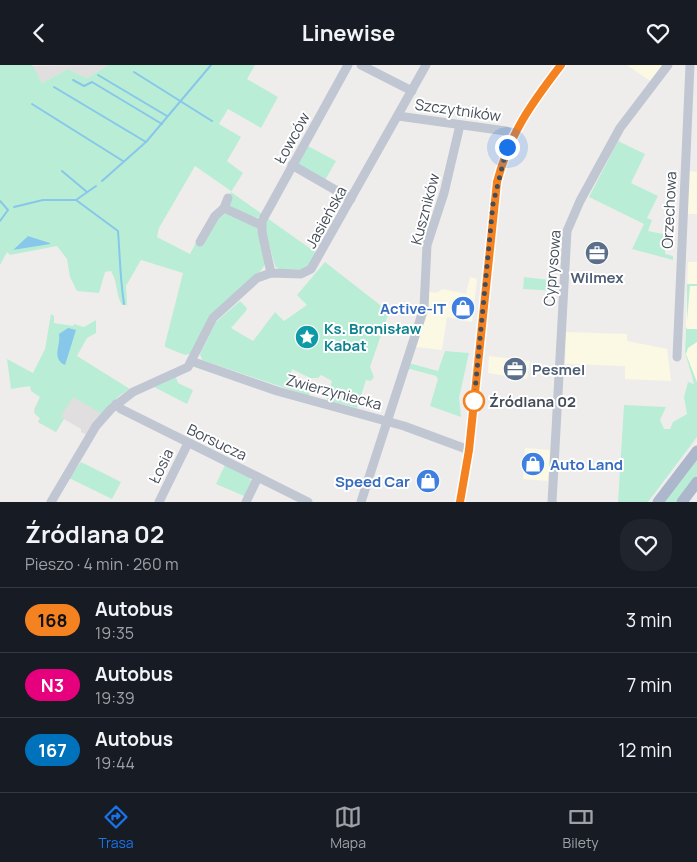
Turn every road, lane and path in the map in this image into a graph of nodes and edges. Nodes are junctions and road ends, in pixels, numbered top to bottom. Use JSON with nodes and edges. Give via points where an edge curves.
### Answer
{"nodes":[{"id":1,"x":348,"y":65,"type":"edge"},
{"id":2,"x":361,"y":65,"type":"edge"},
{"id":3,"x":426,"y":65,"type":"edge"},
{"id":4,"x":561,"y":65,"type":"edge"},
{"id":5,"x":668,"y":65,"type":"edge"},
{"id":6,"x":690,"y":65,"type":"edge"},
{"id":7,"x":412,"y":91,"type":"junction"},
{"id":8,"x":398,"y":116,"type":"junction"},
{"id":9,"x":460,"y":125,"type":"junction"},
{"id":10,"x":513,"y":134,"type":"junction"},
{"id":11,"x":292,"y":165,"type":"junction"},
{"id":12,"x":228,"y":198,"type":"dead end"},
{"id":13,"x":351,"y":199,"type":"junction"},
{"id":14,"x":224,"y":208,"type":"junction"},
{"id":15,"x":261,"y":225,"type":"junction"},
{"id":16,"x":200,"y":242,"type":"dead end"},
{"id":17,"x":271,"y":273,"type":"junction"},
{"id":18,"x":678,"y":357,"type":"dead end"},
{"id":19,"x":191,"y":361,"type":"junction"},
{"id":20,"x":116,"y":404,"type":"junction"},
{"id":21,"x":387,"y":421,"type":"junction"},
{"id":22,"x":188,"y":443,"type":"junction"},
{"id":23,"x":469,"y":450,"type":"junction"},
{"id":24,"x":697,"y":451,"type":"edge"},
{"id":25,"x":258,"y":477,"type":"junction"},
{"id":26,"x":697,"y":482,"type":"edge"},
{"id":27,"x":51,"y":502,"type":"edge"},
{"id":28,"x":159,"y":502,"type":"edge"},
{"id":29,"x":246,"y":502,"type":"edge"},
{"id":30,"x":308,"y":502,"type":"edge"},
{"id":31,"x":362,"y":502,"type":"edge"},
{"id":32,"x":460,"y":502,"type":"edge"},
{"id":33,"x":552,"y":502,"type":"edge"},
{"id":34,"x":658,"y":502,"type":"edge"},
{"id":35,"x":682,"y":502,"type":"edge"}],
"edges":[{"from":1,"to":11,"type":"street","name":"Łowców"},
{"from":2,"to":7,"type":"street"},
{"from":3,"to":7,"type":"street","name":"Jasieńska"},
{"from":4,"to":10,"type":"street","via":[[534,99]]},
{"from":5,"to":33,"type":"street","name":"Cyprysowa","via":[[620,129],[567,231]]},
{"from":6,"to":18,"type":"street","name":"Orzechowa"},
{"from":7,"to":8,"type":"street","name":"Jasieńska"},
{"from":8,"to":9,"type":"street","name":"Szczytników"},
{"from":8,"to":13,"type":"street","name":"Jasieńska"},
{"from":9,"to":10,"type":"street","name":"Szczytników"},
{"from":9,"to":21,"type":"street","name":"Kuszników","via":[[444,193],[427,245],[424,308]]},
{"from":10,"to":23,"type":"street","via":[[502,163],[493,204]]},
{"from":11,"to":13,"type":"street"},
{"from":11,"to":15,"type":"street","name":"Łowców"},
{"from":12,"to":14,"type":"street"},
{"from":13,"to":17,"type":"street","name":"Jasieńska","via":[[311,269],[301,274]]},
{"from":14,"to":15,"type":"street"},
{"from":14,"to":16,"type":"street","via":[[215,216]]},
{"from":15,"to":17,"type":"street"},
{"from":17,"to":19,"type":"street","via":[[258,278],[212,318]]},
{"from":19,"to":20,"type":"street","via":[[188,367],[133,392]]},
{"from":19,"to":21,"type":"street","name":"Zwierzyniecka","via":[[277,391]]},
{"from":20,"to":22,"type":"street","name":"Borsucza"},
{"from":20,"to":27,"type":"street","via":[[96,426]]},
{"from":21,"to":23,"type":"street","name":"Zwierzyniecka"},
{"from":21,"to":31,"type":"street","name":"Kuszników"},
{"from":22,"to":25,"type":"street","name":"Borsucza"},
{"from":22,"to":28,"type":"street","name":"Łosia"},
{"from":23,"to":32,"type":"street"},
{"from":24,"to":34,"type":"main road"},
{"from":25,"to":29,"type":"street"},
{"from":25,"to":30,"type":"street","name":"Borsucza"},
{"from":26,"to":35,"type":"main road"}]}
